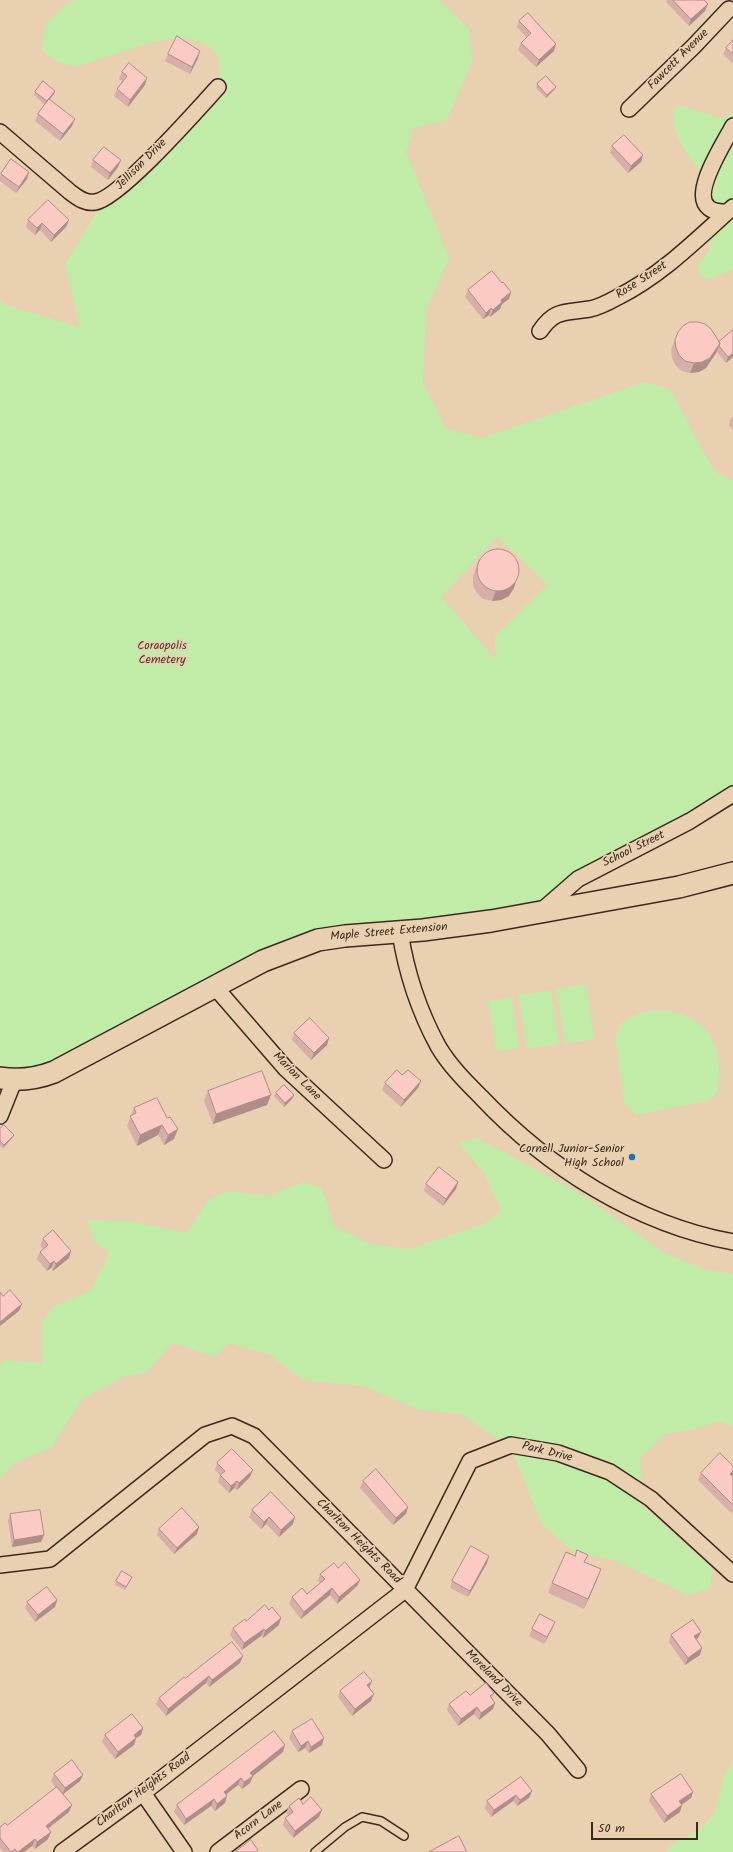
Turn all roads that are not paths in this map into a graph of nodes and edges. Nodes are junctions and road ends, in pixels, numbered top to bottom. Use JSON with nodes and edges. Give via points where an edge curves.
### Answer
{"nodes":[{"id":1,"x":728,"y":7,"type":"edge"},
{"id":2,"x":218,"y":87,"type":"dead end"},
{"id":3,"x":629,"y":109,"type":"dead end"},
{"id":4,"x":733,"y":126,"type":"edge"},
{"id":5,"x":0,"y":132,"type":"edge"},
{"id":6,"x":730,"y":209,"type":"edge"},
{"id":7,"x":540,"y":332,"type":"dead end"},
{"id":8,"x":733,"y":794,"type":"edge"},
{"id":9,"x":733,"y":873,"type":"edge"},
{"id":10,"x":540,"y":912,"type":"junction"},
{"id":11,"x":400,"y":932,"type":"junction"},
{"id":12,"x":215,"y":987,"type":"junction"},
{"id":13,"x":7,"y":1079,"type":"edge"},
{"id":14,"x":0,"y":1116,"type":"edge"},
{"id":15,"x":384,"y":1160,"type":"dead end"},
{"id":16,"x":733,"y":1242,"type":"edge"},
{"id":17,"x":0,"y":1565,"type":"edge"},
{"id":18,"x":733,"y":1574,"type":"edge"},
{"id":19,"x":405,"y":1590,"type":"junction"},
{"id":20,"x":578,"y":1770,"type":"dead end"},
{"id":21,"x":301,"y":1789,"type":"dead end"},
{"id":22,"x":143,"y":1793,"type":"junction"},
{"id":23,"x":404,"y":1836,"type":"dead end"},
{"id":24,"x":62,"y":1852,"type":"edge"},
{"id":25,"x":184,"y":1852,"type":"edge"},
{"id":26,"x":218,"y":1852,"type":"edge"},
{"id":27,"x":315,"y":1852,"type":"edge"}],
"edges":[{"from":1,"to":3,"type":"street","name":"Fawcett Avenue","via":[[694,46]]},
{"from":2,"to":5,"type":"street","name":"Jellison Drive","via":[[116,192],[95,202],[80,199],[70,192]]},
{"from":4,"to":6,"type":"street","via":[[706,179],[703,191],[704,203],[709,208]]},
{"from":6,"to":7,"type":"street","name":"Rose Street","via":[[676,258],[639,284],[601,306],[558,313]]},
{"from":8,"to":10,"type":"street","name":"School Street","via":[[690,821],[578,879]]},
{"from":9,"to":10,"type":"street","name":"Maple Street Extension","via":[[679,887]]},
{"from":10,"to":11,"type":"street","name":"Maple Street Extension","via":[[451,927]]},
{"from":11,"to":12,"type":"street","name":"Maple Street Extension","via":[[318,940],[263,961]]},
{"from":11,"to":16,"type":"street","via":[[414,989],[439,1046],[455,1070],[491,1108],[558,1164],[604,1194],[645,1216],[683,1230]]},
{"from":12,"to":13,"type":"street","name":"Maple Street Extension","via":[[69,1066],[41,1077]]},
{"from":12,"to":15,"type":"street","name":"Marion Lane","via":[[286,1069]]},
{"from":13,"to":14,"type":"street"},
{"from":17,"to":19,"type":"street","name":"Charlton Heights Road","via":[[50,1559],[205,1435],[232,1426],[254,1436]]},
{"from":18,"to":19,"type":"street","name":"Park Drive","via":[[650,1499],[610,1472],[558,1453],[511,1444],[470,1461]]},
{"from":19,"to":20,"type":"street","name":"Moreland Drive","via":[[548,1734]]},
{"from":19,"to":22,"type":"street","name":"Charlton Heights Road"},
{"from":21,"to":26,"type":"street","name":"Acorn Lane"},
{"from":22,"to":24,"type":"street","name":"Charlton Heights Road"},
{"from":22,"to":25,"type":"street"},
{"from":23,"to":27,"type":"lane","via":[[381,1820],[362,1817],[345,1827]]}]}
